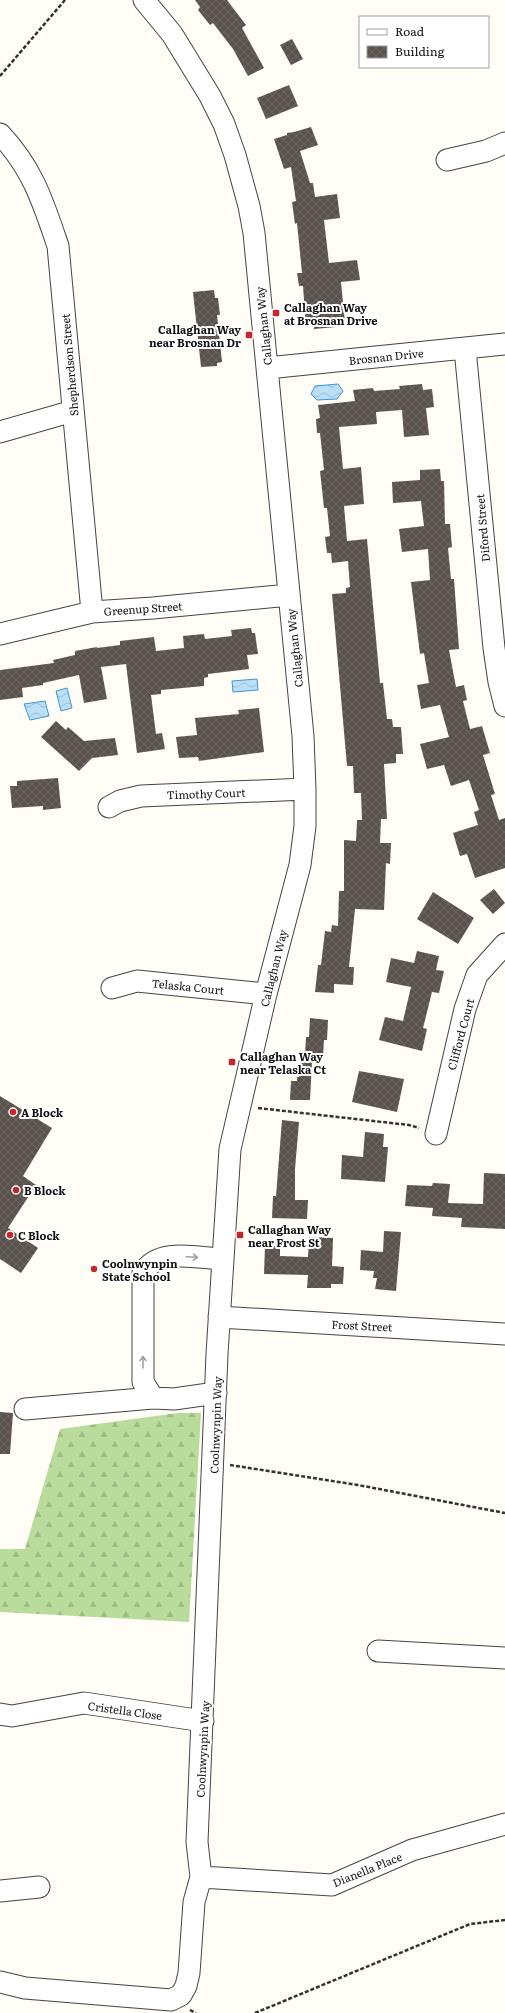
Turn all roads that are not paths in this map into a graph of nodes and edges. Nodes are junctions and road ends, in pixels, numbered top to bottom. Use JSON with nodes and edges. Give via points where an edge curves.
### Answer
{"nodes":[{"id":1,"x":144,"y":0,"type":"edge"},
{"id":2,"x":0,"y":134,"type":"edge"},
{"id":3,"x":505,"y":143,"type":"edge"},
{"id":4,"x":447,"y":160,"type":"dead end"},
{"id":5,"x":505,"y":344,"type":"edge"},
{"id":6,"x":465,"y":349,"type":"junction"},
{"id":7,"x":268,"y":368,"type":"junction"},
{"id":8,"x":73,"y":412,"type":"junction"},
{"id":9,"x":0,"y":432,"type":"edge"},
{"id":10,"x":289,"y":595,"type":"junction"},
{"id":11,"x":92,"y":612,"type":"junction"},
{"id":12,"x":0,"y":634,"type":"edge"},
{"id":13,"x":499,"y":646,"type":"edge"},
{"id":14,"x":505,"y":706,"type":"edge"},
{"id":15,"x":305,"y":789,"type":"junction"},
{"id":16,"x":109,"y":807,"type":"dead end"},
{"id":17,"x":505,"y":944,"type":"edge"},
{"id":18,"x":112,"y":988,"type":"dead end"},
{"id":19,"x":266,"y":994,"type":"junction"},
{"id":20,"x":436,"y":1134,"type":"road end"},
{"id":21,"x":222,"y":1259,"type":"junction"},
{"id":22,"x":220,"y":1317,"type":"junction"},
{"id":23,"x":505,"y":1334,"type":"edge"},
{"id":24,"x":216,"y":1393,"type":"junction"},
{"id":25,"x":153,"y":1398,"type":"junction"},
{"id":26,"x":25,"y":1409,"type":"dead end"},
{"id":27,"x":378,"y":1651,"type":"dead end"},
{"id":28,"x":505,"y":1658,"type":"edge"},
{"id":29,"x":0,"y":1714,"type":"edge"},
{"id":30,"x":203,"y":1721,"type":"junction"},
{"id":31,"x":505,"y":1824,"type":"edge"},
{"id":32,"x":201,"y":1877,"type":"junction"},
{"id":33,"x":39,"y":1888,"type":"dead end"},
{"id":34,"x":0,"y":1891,"type":"edge"},
{"id":35,"x":0,"y":1982,"type":"edge"}],
"edges":[{"from":1,"to":7,"type":"street","name":"Callaghan Way","via":[[172,34],[191,63],[213,103],[235,155],[254,233]]},
{"from":2,"to":8,"type":"street","name":"Shepherdson Street","via":[[26,166],[44,204],[58,246]]},
{"from":3,"to":4,"type":"street","via":[[486,151]]},
{"from":5,"to":6,"type":"street","name":"Brosnan Drive"},
{"from":6,"to":7,"type":"street","name":"Brosnan Drive"},
{"from":6,"to":13,"type":"street","name":"Diford Street"},
{"from":7,"to":10,"type":"street","name":"Callaghan Way"},
{"from":8,"to":9,"type":"street"},
{"from":8,"to":11,"type":"street","name":"Shepherdson Street"},
{"from":10,"to":11,"type":"street","name":"Greenup Street"},
{"from":10,"to":15,"type":"street","name":"Callaghan Way","via":[[303,736]]},
{"from":11,"to":12,"type":"street","name":"Greenup Street"},
{"from":13,"to":14,"type":"street","name":"Diford Street","via":[[499,682]]},
{"from":15,"to":16,"type":"street","name":"Timothy Court","via":[[141,796],[120,801]]},
{"from":15,"to":19,"type":"street","name":"Callaghan Way","via":[[305,826],[300,865]]},
{"from":17,"to":20,"type":"street","name":"Clifford Court","via":[[477,975],[465,1009]]},
{"from":18,"to":19,"type":"street","name":"Telaska Court","via":[[137,981]]},
{"from":19,"to":21,"type":"street","name":"Callaghan Way","via":[[230,1149]]},
{"from":21,"to":22,"type":"street","name":"Callaghan Way"},
{"from":25,"to":21,"type":"street","one_way":true,"via":[[143,1382],[143,1273],[148,1265],[167,1256]]},
{"from":22,"to":23,"type":"street","name":"Frost Street"},
{"from":22,"to":24,"type":"street","name":"Coolnwynpin Way"},
{"from":24,"to":25,"type":"street","via":[[174,1399]]},
{"from":24,"to":30,"type":"street","name":"Coolnwynpin Way"},
{"from":25,"to":26,"type":"street"},
{"from":27,"to":28,"type":"street"},
{"from":29,"to":30,"type":"street","name":"Cristella Close","via":[[12,1716],[84,1703]]},
{"from":30,"to":32,"type":"street","name":"Coolnwynpin Way","via":[[197,1842]]},
{"from":31,"to":32,"type":"street","name":"Dianella Place","via":[[412,1850],[332,1885]]},
{"from":32,"to":35,"type":"street","name":"Coolnwynpin Way","via":[[194,1902],[189,1973],[181,1995],[171,2000],[25,1988]]},
{"from":33,"to":34,"type":"street"}]}
